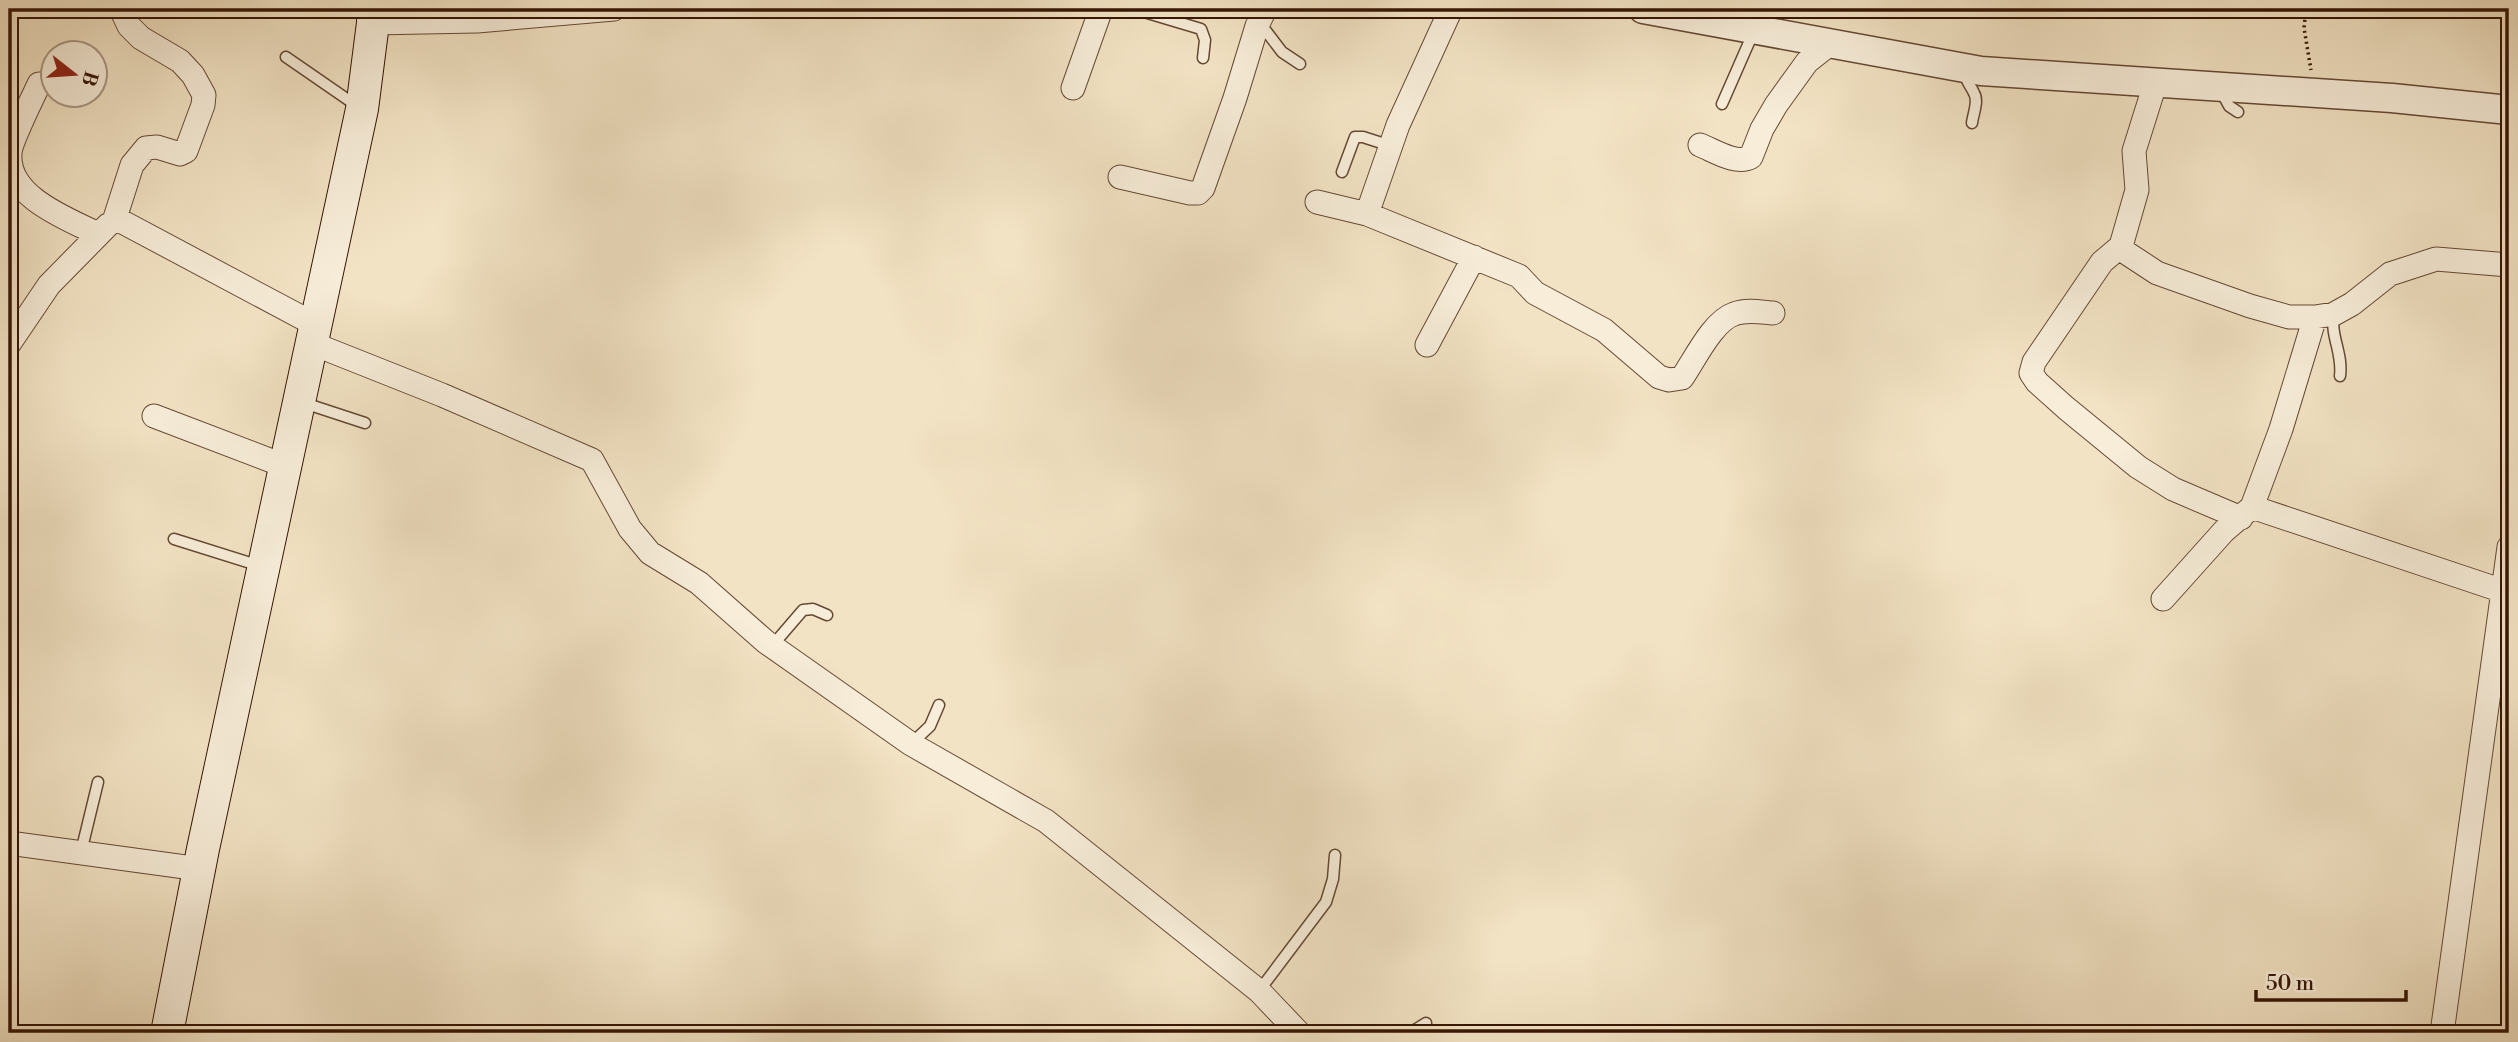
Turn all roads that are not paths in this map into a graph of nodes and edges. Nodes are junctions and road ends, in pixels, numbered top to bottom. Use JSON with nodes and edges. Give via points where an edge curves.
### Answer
{"nodes":[{"id":1,"x":121,"y":9,"type":"edge"},
{"id":2,"x":614,"y":9,"type":"edge"},
{"id":3,"x":1101,"y":9,"type":"edge"},
{"id":4,"x":1134,"y":9,"type":"edge"},
{"id":5,"x":1451,"y":9,"type":"edge"},
{"id":6,"x":1643,"y":9,"type":"edge"},
{"id":7,"x":373,"y":16,"type":"edge"},
{"id":8,"x":1261,"y":18,"type":"edge"},
{"id":9,"x":1755,"y":29,"type":"junction"},
{"id":10,"x":1831,"y":43,"type":"junction"},
{"id":11,"x":286,"y":57,"type":"dead end"},
{"id":12,"x":1203,"y":58,"type":"dead end"},
{"id":13,"x":1300,"y":64,"type":"dead end"},
{"id":14,"x":1966,"y":69,"type":"junction"},
{"id":15,"x":2155,"y":84,"type":"junction"},
{"id":16,"x":38,"y":86,"type":"edge"},
{"id":17,"x":1073,"y":88,"type":"dead end"},
{"id":18,"x":1722,"y":104,"type":"dead end"},
{"id":19,"x":362,"y":110,"type":"junction"},
{"id":20,"x":2509,"y":110,"type":"edge"},
{"id":21,"x":1972,"y":123,"type":"dead end"},
{"id":22,"x":1700,"y":145,"type":"dead end"},
{"id":23,"x":1391,"y":146,"type":"junction"},
{"id":24,"x":1342,"y":172,"type":"dead end"},
{"id":25,"x":1120,"y":177,"type":"dead end"},
{"id":26,"x":1317,"y":202,"type":"dead end"},
{"id":27,"x":1367,"y":214,"type":"junction"},
{"id":28,"x":115,"y":218,"type":"junction"},
{"id":29,"x":99,"y":234,"type":"junction"},
{"id":30,"x":2121,"y":246,"type":"junction"},
{"id":31,"x":1474,"y":257,"type":"junction"},
{"id":32,"x":2509,"y":265,"type":"edge"},
{"id":33,"x":1773,"y":313,"type":"dead end"},
{"id":34,"x":2324,"y":315,"type":"junction"},
{"id":35,"x":313,"y":333,"type":"junction"},
{"id":36,"x":9,"y":344,"type":"edge"},
{"id":37,"x":1426,"y":345,"type":"dead end"},
{"id":38,"x":2340,"y":376,"type":"dead end"},
{"id":39,"x":298,"y":401,"type":"junction"},
{"id":40,"x":154,"y":415,"type":"dead end"},
{"id":41,"x":365,"y":423,"type":"dead end"},
{"id":42,"x":285,"y":466,"type":"junction"},
{"id":43,"x":2247,"y":513,"type":"junction"},
{"id":44,"x":174,"y":539,"type":"dead end"},
{"id":45,"x":2509,"y":547,"type":"edge"},
{"id":46,"x":263,"y":567,"type":"junction"},
{"id":47,"x":2506,"y":592,"type":"edge"},
{"id":48,"x":2163,"y":599,"type":"dead end"},
{"id":49,"x":827,"y":615,"type":"dead end"},
{"id":50,"x":772,"y":646,"type":"junction"},
{"id":51,"x":939,"y":705,"type":"dead end"},
{"id":52,"x":911,"y":744,"type":"junction"},
{"id":53,"x":98,"y":782,"type":"dead end"},
{"id":54,"x":9,"y":843,"type":"edge"},
{"id":55,"x":81,"y":852,"type":"junction"},
{"id":56,"x":1335,"y":855,"type":"dead end"},
{"id":57,"x":200,"y":869,"type":"junction"},
{"id":58,"x":1259,"y":991,"type":"junction"},
{"id":59,"x":1426,"y":1023,"type":"dead end"},
{"id":60,"x":167,"y":1033,"type":"edge"},
{"id":61,"x":1299,"y":1033,"type":"edge"},
{"id":62,"x":1410,"y":1033,"type":"edge"},
{"id":63,"x":2442,"y":1033,"type":"edge"}],
"edges":[{"from":1,"to":28,"type":"street","via":[[141,38],[180,61],[204,95],[186,151],[146,148],[132,165]]},
{"from":2,"to":7,"type":"street","via":[[477,20]]},
{"from":3,"to":17,"type":"street"},
{"from":4,"to":12,"type":"lane","via":[[1201,29]]},
{"from":5,"to":23,"type":"street"},
{"from":6,"to":9,"type":"street"},
{"from":7,"to":19,"type":"main road"},
{"from":8,"to":13,"type":"lane","via":[[1282,52]]},
{"from":8,"to":25,"type":"street","via":[[1203,188],[1198,193]]},
{"from":9,"to":10,"type":"street"},
{"from":9,"to":18,"type":"lane"},
{"from":10,"to":14,"type":"street"},
{"from":10,"to":22,"type":"street","via":[[1807,62],[1776,105],[1749,159],[1734,159]]},
{"from":11,"to":19,"type":"lane"},
{"from":14,"to":15,"type":"street"},
{"from":14,"to":21,"type":"lane","via":[[1976,101]]},
{"from":15,"to":20,"type":"street","via":[[2237,100],[2315,93]]},
{"from":15,"to":30,"type":"street","via":[[2134,151],[2137,190]]},
{"from":16,"to":29,"type":"street","via":[[9,153],[13,172],[29,195]]},
{"from":19,"to":35,"type":"main road"},
{"from":23,"to":24,"type":"lane","via":[[1355,137]]},
{"from":23,"to":27,"type":"street"},
{"from":26,"to":27,"type":"street"},
{"from":27,"to":31,"type":"street"},
{"from":28,"to":29,"type":"street"},
{"from":28,"to":35,"type":"street"},
{"from":29,"to":36,"type":"street","via":[[49,285]]},
{"from":30,"to":34,"type":"street","via":[[2157,273],[2250,306],[2289,317]]},
{"from":30,"to":43,"type":"street","via":[[2102,262],[2031,373],[2138,467],[2173,489]]},
{"from":31,"to":33,"type":"street","via":[[1519,276],[1535,293],[1604,330],[1659,377],[1669,380],[1682,378],[1721,320],[1736,313]]},
{"from":31,"to":37,"type":"street"},
{"from":32,"to":34,"type":"street","via":[[2436,259],[2390,274],[2352,304]]},
{"from":34,"to":38,"type":"lane","via":[[2342,361]]},
{"from":34,"to":43,"type":"street"},
{"from":35,"to":39,"type":"main road"},
{"from":35,"to":50,"type":"street","via":[[592,460],[630,529],[650,553],[699,583]]},
{"from":39,"to":41,"type":"lane"},
{"from":39,"to":42,"type":"main road"},
{"from":40,"to":42,"type":"street"},
{"from":42,"to":46,"type":"main road"},
{"from":43,"to":47,"type":"street"},
{"from":43,"to":48,"type":"street","via":[[2224,531]]},
{"from":44,"to":46,"type":"lane"},
{"from":45,"to":47,"type":"street"},
{"from":46,"to":57,"type":"main road"},
{"from":47,"to":63,"type":"street"},
{"from":49,"to":50,"type":"lane","via":[[803,610]]},
{"from":50,"to":52,"type":"street"},
{"from":51,"to":52,"type":"lane","via":[[930,726]]},
{"from":52,"to":58,"type":"street","via":[[1046,821]]},
{"from":53,"to":55,"type":"lane"},
{"from":54,"to":55,"type":"street"},
{"from":55,"to":57,"type":"street"},
{"from":56,"to":58,"type":"lane","via":[[1326,902]]},
{"from":57,"to":60,"type":"main road"},
{"from":58,"to":61,"type":"street"},
{"from":59,"to":62,"type":"lane"}]}
